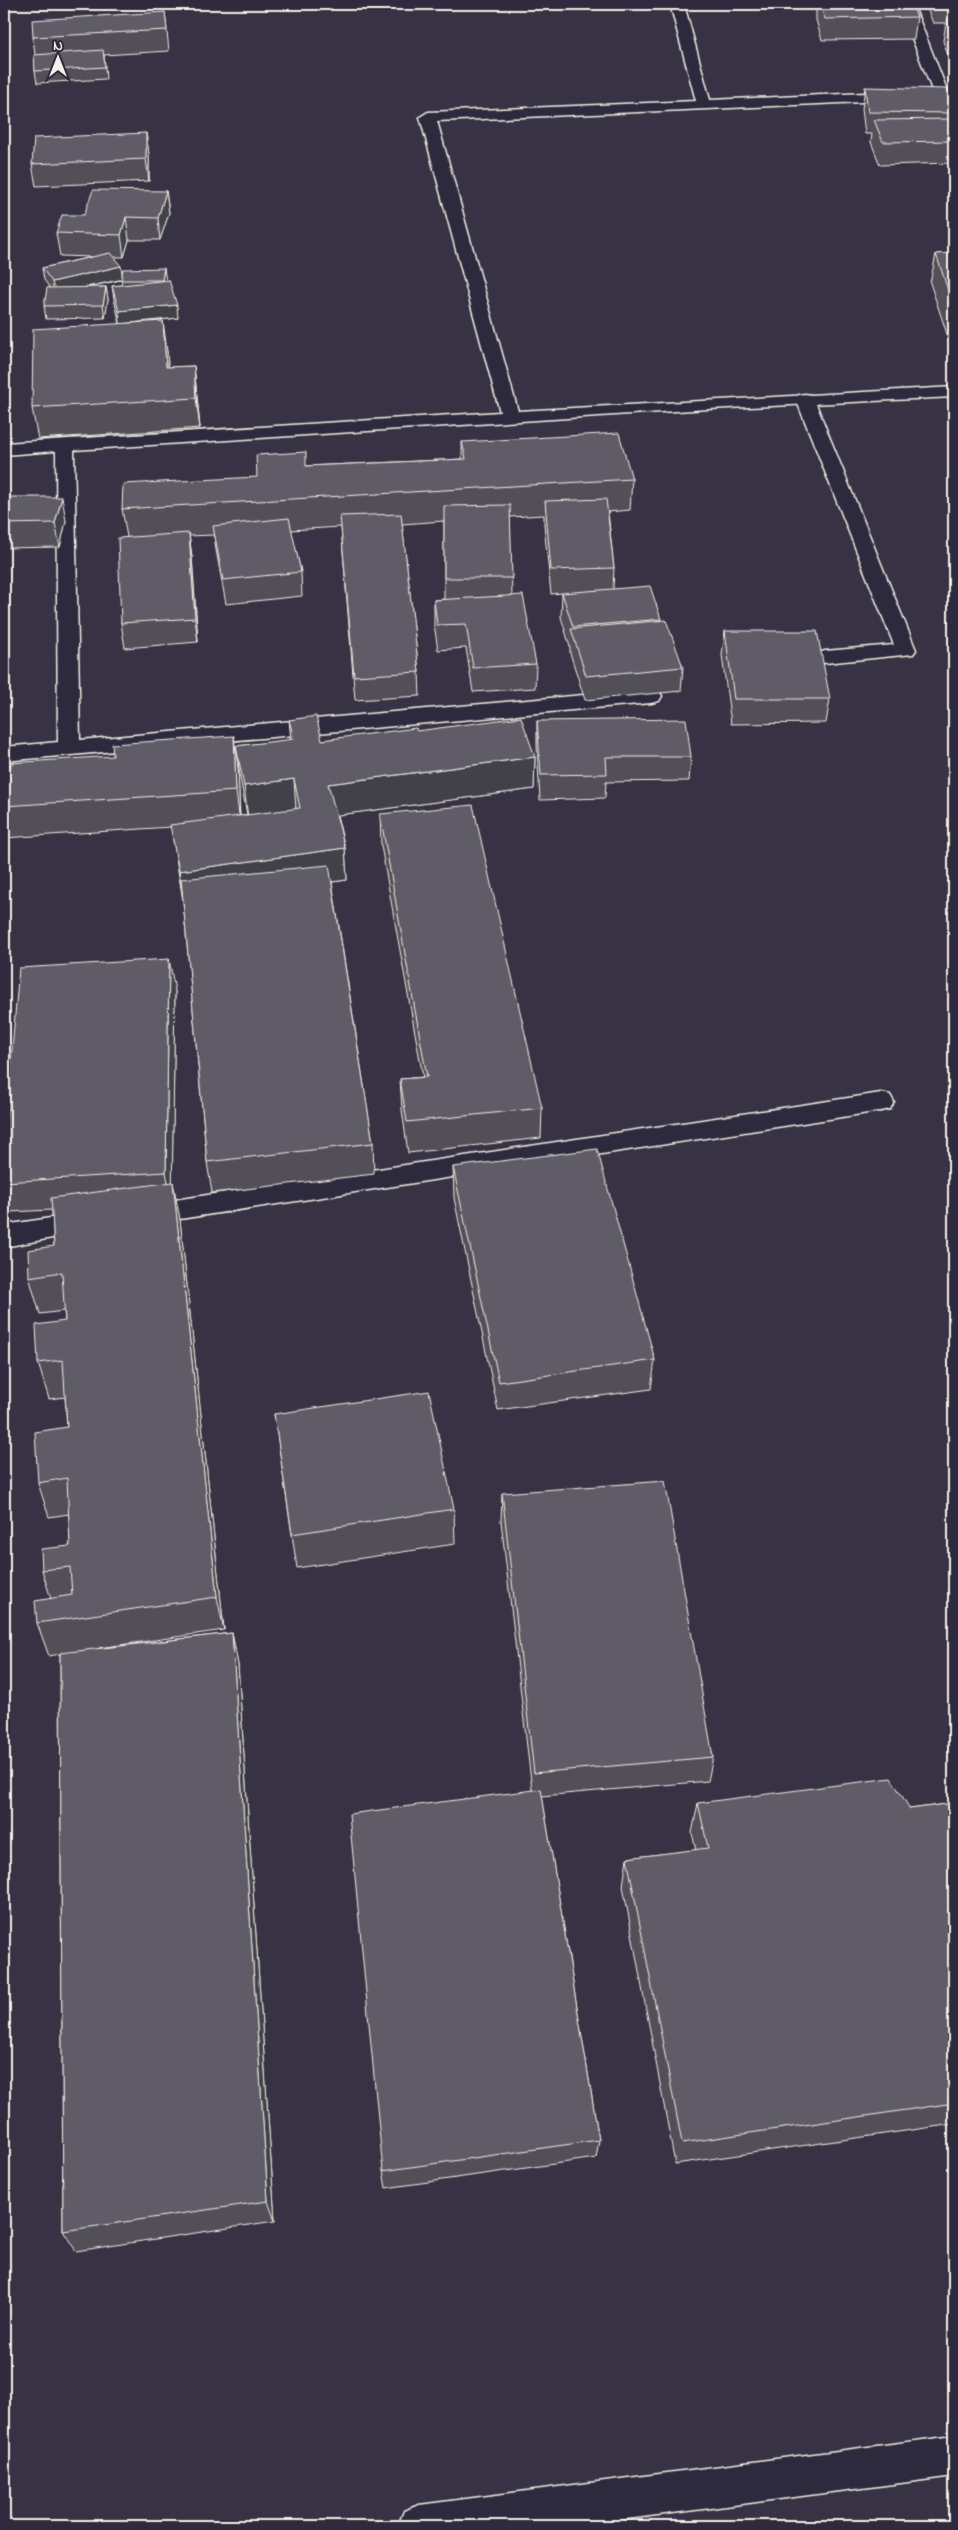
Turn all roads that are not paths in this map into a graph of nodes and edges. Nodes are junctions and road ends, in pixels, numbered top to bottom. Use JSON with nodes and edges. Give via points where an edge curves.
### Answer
{"nodes":[{"id":1,"x":677,"y":4,"type":"edge"},
{"id":2,"x":906,"y":4,"type":"edge"},
{"id":3,"x":948,"y":94,"type":"edge"},
{"id":4,"x":704,"y":104,"type":"junction"},
{"id":5,"x":954,"y":392,"type":"edge"},
{"id":6,"x":805,"y":399,"type":"junction"},
{"id":7,"x":511,"y":418,"type":"junction"},
{"id":8,"x":65,"y":444,"type":"junction"},
{"id":9,"x":4,"y":449,"type":"edge"},
{"id":10,"x":825,"y":657,"type":"dead end"},
{"id":11,"x":651,"y":696,"type":"edge"},
{"id":12,"x":69,"y":748,"type":"junction"},
{"id":13,"x":4,"y":754,"type":"edge"},
{"id":14,"x":881,"y":1102,"type":"dead end"},
{"id":15,"x":4,"y":1236,"type":"edge"},
{"id":16,"x":954,"y":2456,"type":"edge"},
{"id":17,"x":419,"y":2526,"type":"edge"}],
"edges":[{"from":1,"to":4,"type":"street"},
{"from":2,"to":3,"type":"street"},
{"from":3,"to":4,"type":"street"},
{"from":4,"to":7,"type":"street","via":[[428,117]]},
{"from":5,"to":6,"type":"street"},
{"from":6,"to":7,"type":"street"},
{"from":6,"to":10,"type":"street","via":[[906,650]]},
{"from":7,"to":8,"type":"street"},
{"from":8,"to":9,"type":"street"},
{"from":8,"to":12,"type":"street"},
{"from":11,"to":12,"type":"street"},
{"from":12,"to":13,"type":"street"},
{"from":14,"to":15,"type":"street"},
{"from":16,"to":17,"type":"street"}]}
